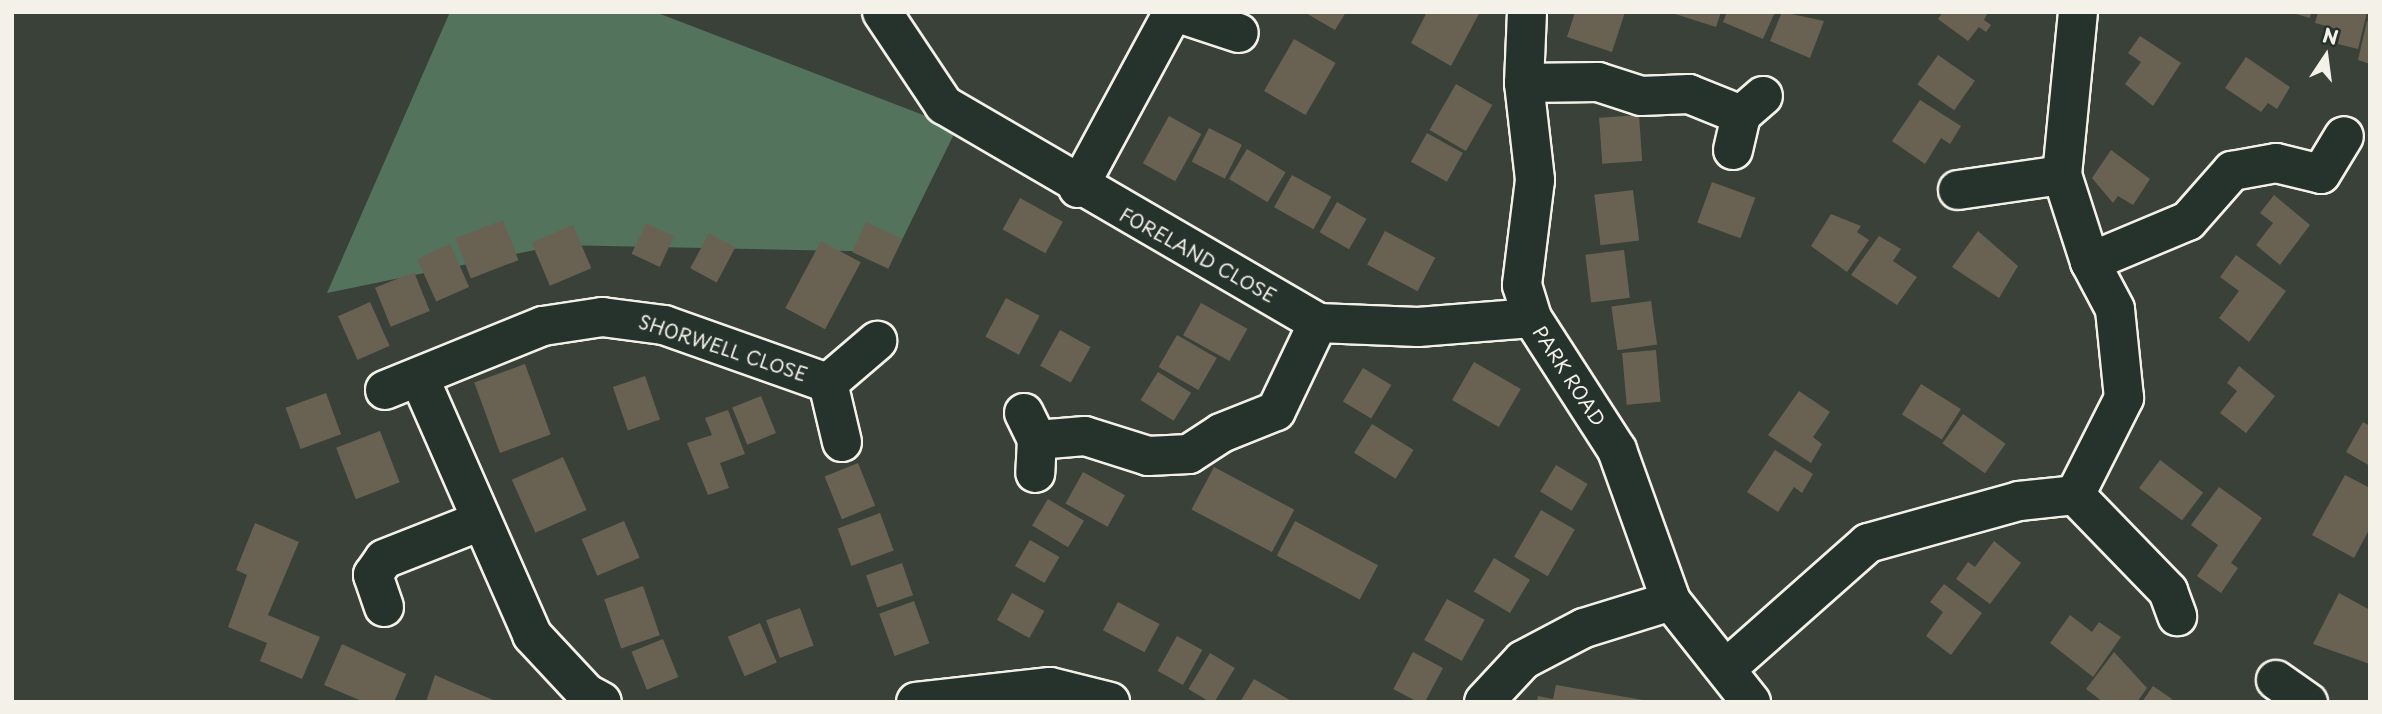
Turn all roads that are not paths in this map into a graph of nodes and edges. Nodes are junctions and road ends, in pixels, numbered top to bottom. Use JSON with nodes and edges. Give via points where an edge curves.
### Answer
{"nodes":[{"id":1,"x":882,"y":12,"type":"edge"},
{"id":2,"x":1527,"y":12,"type":"edge"},
{"id":3,"x":2078,"y":12,"type":"edge"},
{"id":4,"x":1163,"y":16,"type":"edge"},
{"id":5,"x":1239,"y":33,"type":"dead end"},
{"id":6,"x":1524,"y":83,"type":"junction"},
{"id":7,"x":1746,"y":121,"type":"dead end"},
{"id":8,"x":2344,"y":136,"type":"dead end"},
{"id":9,"x":2062,"y":175,"type":"junction"},
{"id":10,"x":1078,"y":188,"type":"junction"},
{"id":11,"x":1958,"y":190,"type":"dead end"},
{"id":12,"x":2090,"y":262,"type":"junction"},
{"id":13,"x":1532,"y":318,"type":"junction"},
{"id":14,"x":1318,"y":323,"type":"junction"},
{"id":15,"x":877,"y":341,"type":"dead end"},
{"id":16,"x":828,"y":383,"type":"junction"},
{"id":17,"x":842,"y":442,"type":"dead end"},
{"id":18,"x":1032,"y":442,"type":"dead end"},
{"id":19,"x":2075,"y":495,"type":"junction"},
{"id":20,"x":478,"y":522,"type":"junction"},
{"id":21,"x":1671,"y":601,"type":"junction"},
{"id":22,"x":384,"y":607,"type":"dead end"},
{"id":23,"x":2177,"y":616,"type":"dead end"},
{"id":24,"x":1728,"y":667,"type":"junction"},
{"id":25,"x":2276,"y":680,"type":"dead end"},
{"id":26,"x":602,"y":702,"type":"edge"},
{"id":27,"x":916,"y":702,"type":"edge"},
{"id":28,"x":1110,"y":702,"type":"edge"},
{"id":29,"x":1484,"y":702,"type":"edge"},
{"id":30,"x":1751,"y":702,"type":"edge"},
{"id":31,"x":2308,"y":702,"type":"edge"}],
"edges":[{"from":1,"to":10,"type":"street","name":"FORELAND CLOSE","via":[[944,106]]},
{"from":2,"to":6,"type":"street","name":"PARK ROAD"},
{"from":3,"to":9,"type":"street"},
{"from":4,"to":5,"type":"street"},
{"from":4,"to":10,"type":"street"},
{"from":6,"to":7,"type":"street","via":[[1598,82],[1641,96],[1689,94]]},
{"from":6,"to":13,"type":"street","name":"PARK ROAD","via":[[1535,180],[1522,285]]},
{"from":8,"to":12,"type":"street","via":[[2320,174],[2276,163],[2232,171],[2188,221]]},
{"from":9,"to":11,"type":"street"},
{"from":9,"to":12,"type":"street"},
{"from":10,"to":14,"type":"street","name":"FORELAND CLOSE"},
{"from":12,"to":19,"type":"street","via":[[2115,309],[2124,398]]},
{"from":13,"to":14,"type":"street","name":"FORELAND CLOSE","via":[[1418,327]]},
{"from":13,"to":21,"type":"street","name":"PARK ROAD","via":[[1617,450]]},
{"from":14,"to":18,"type":"street","via":[[1276,411],[1189,454],[1148,456],[1085,436]]},
{"from":15,"to":16,"type":"street","name":"SHORWELL CLOSE"},
{"from":16,"to":17,"type":"street","name":"SHORWELL CLOSE"},
{"from":16,"to":20,"type":"street","name":"SHORWELL CLOSE","via":[[664,324],[602,317],[542,326],[402,384]]},
{"from":19,"to":23,"type":"street","via":[[2168,592]]},
{"from":19,"to":24,"type":"street","via":[[1948,517],[1868,543]]},
{"from":20,"to":22,"type":"street","via":[[384,559],[373,575]]},
{"from":20,"to":26,"type":"street","name":"SHORWELL CLOSE","via":[[532,635],[586,693]]},
{"from":21,"to":24,"type":"street","name":"PARK ROAD"},
{"from":21,"to":29,"type":"street","via":[[1584,628],[1523,660]]},
{"from":24,"to":30,"type":"street","name":"PARK ROAD"},
{"from":25,"to":31,"type":"street"},
{"from":27,"to":28,"type":"street","via":[[1050,687]]}]}
